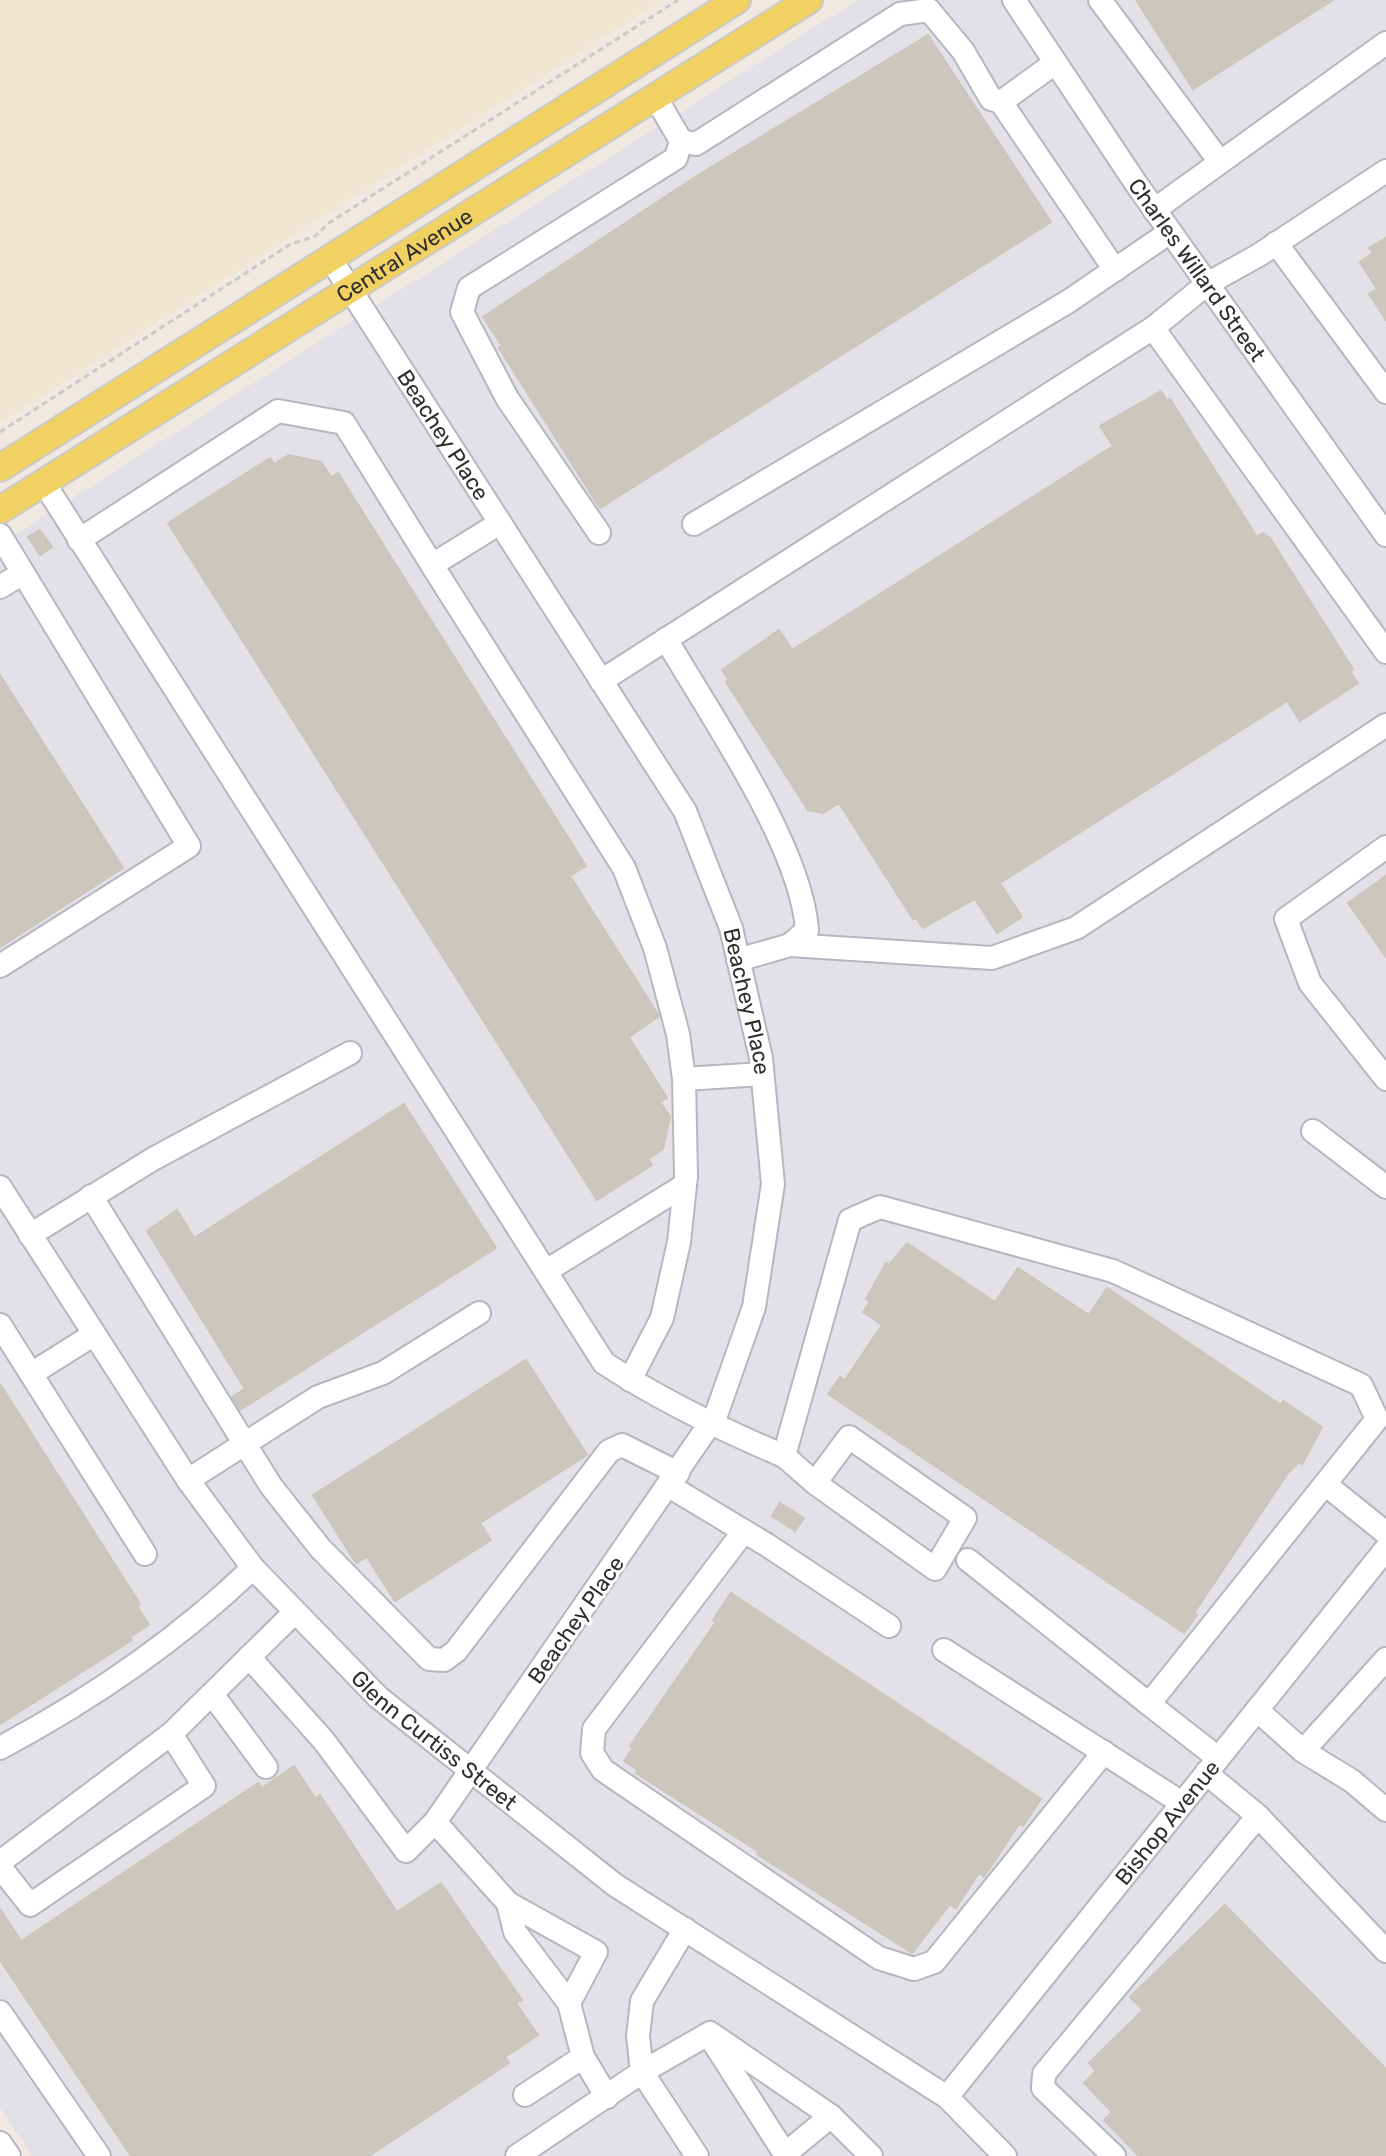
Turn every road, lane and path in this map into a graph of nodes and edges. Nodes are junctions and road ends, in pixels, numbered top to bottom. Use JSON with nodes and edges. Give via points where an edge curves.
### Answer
{"nodes":[{"id":1,"x":678,"y":0,"type":"edge"},
{"id":2,"x":737,"y":0,"type":"edge"},
{"id":3,"x":809,"y":0,"type":"edge"},
{"id":4,"x":1014,"y":0,"type":"edge"},
{"id":5,"x":1100,"y":0,"type":"edge"},
{"id":6,"x":1386,"y":43,"type":"edge"},
{"id":7,"x":1055,"y":63,"type":"junction"},
{"id":8,"x":635,"y":65,"type":"junction"},
{"id":9,"x":656,"y":98,"type":"junction"},
{"id":10,"x":1001,"y":102,"type":"junction"},
{"id":11,"x":681,"y":141,"type":"junction"},
{"id":12,"x":1220,"y":162,"type":"junction"},
{"id":13,"x":1386,"y":171,"type":"edge"},
{"id":14,"x":1154,"y":210,"type":"junction"},
{"id":15,"x":1170,"y":232,"type":"junction"},
{"id":16,"x":1276,"y":243,"type":"junction"},
{"id":17,"x":330,"y":258,"type":"junction"},
{"id":18,"x":1115,"y":270,"type":"junction"},
{"id":19,"x":1207,"y":284,"type":"junction"},
{"id":20,"x":351,"y":291,"type":"junction"},
{"id":21,"x":1153,"y":328,"type":"junction"},
{"id":22,"x":1386,"y":392,"type":"edge"},
{"id":23,"x":0,"y":432,"type":"edge"},
{"id":24,"x":24,"y":452,"type":"junction"},
{"id":25,"x":0,"y":468,"type":"edge"},
{"id":26,"x":44,"y":483,"type":"junction"},
{"id":27,"x":0,"y":510,"type":"edge"},
{"id":28,"x":500,"y":523,"type":"junction"},
{"id":29,"x":694,"y":524,"type":"dead end"},
{"id":30,"x":599,"y":533,"type":"dead end"},
{"id":31,"x":0,"y":535,"type":"edge"},
{"id":32,"x":1386,"y":535,"type":"edge"},
{"id":33,"x":79,"y":540,"type":"junction"},
{"id":34,"x":432,"y":565,"type":"junction"},
{"id":35,"x":23,"y":573,"type":"junction"},
{"id":36,"x":0,"y":587,"type":"edge"},
{"id":37,"x":666,"y":639,"type":"junction"},
{"id":38,"x":1386,"y":652,"type":"edge"},
{"id":39,"x":601,"y":681,"type":"junction"},
{"id":40,"x":1386,"y":725,"type":"edge"},
{"id":41,"x":1386,"y":847,"type":"edge"},
{"id":42,"x":790,"y":945,"type":"junction"},
{"id":43,"x":738,"y":960,"type":"junction"},
{"id":44,"x":0,"y":966,"type":"edge"},
{"id":45,"x":350,"y":1053,"type":"dead end"},
{"id":46,"x":762,"y":1074,"type":"junction"},
{"id":47,"x":684,"y":1079,"type":"junction"},
{"id":48,"x":1386,"y":1079,"type":"edge"},
{"id":49,"x":1313,"y":1131,"type":"dead end"},
{"id":50,"x":685,"y":1185,"type":"junction"},
{"id":51,"x":0,"y":1187,"type":"edge"},
{"id":52,"x":1386,"y":1187,"type":"edge"},
{"id":53,"x":91,"y":1196,"type":"junction"},
{"id":54,"x":30,"y":1235,"type":"junction"},
{"id":55,"x":546,"y":1271,"type":"junction"},
{"id":56,"x":479,"y":1313,"type":"dead end"},
{"id":57,"x":0,"y":1325,"type":"edge"},
{"id":58,"x":93,"y":1335,"type":"junction"},
{"id":59,"x":31,"y":1374,"type":"junction"},
{"id":60,"x":630,"y":1380,"type":"junction"},
{"id":61,"x":709,"y":1425,"type":"junction"},
{"id":62,"x":247,"y":1443,"type":"junction"},
{"id":63,"x":784,"y":1456,"type":"junction"},
{"id":64,"x":188,"y":1480,"type":"junction"},
{"id":65,"x":674,"y":1480,"type":"junction"},
{"id":66,"x":815,"y":1483,"type":"junction"},
{"id":67,"x":1325,"y":1484,"type":"junction"},
{"id":68,"x":744,"y":1531,"type":"junction"},
{"id":69,"x":1386,"y":1533,"type":"edge"},
{"id":70,"x":1386,"y":1549,"type":"edge"},
{"id":71,"x":145,"y":1554,"type":"dead end"},
{"id":72,"x":968,"y":1560,"type":"dead end"},
{"id":73,"x":253,"y":1568,"type":"junction"},
{"id":74,"x":294,"y":1613,"type":"junction"},
{"id":75,"x":889,"y":1626,"type":"dead end"},
{"id":76,"x":944,"y":1650,"type":"dead end"},
{"id":77,"x":249,"y":1657,"type":"junction"},
{"id":78,"x":1386,"y":1659,"type":"edge"},
{"id":79,"x":212,"y":1694,"type":"junction"},
{"id":80,"x":1149,"y":1704,"type":"junction"},
{"id":81,"x":1257,"y":1710,"type":"junction"},
{"id":82,"x":171,"y":1734,"type":"junction"},
{"id":83,"x":0,"y":1748,"type":"edge"},
{"id":84,"x":1303,"y":1751,"type":"junction"},
{"id":85,"x":1104,"y":1752,"type":"junction"},
{"id":86,"x":1212,"y":1766,"type":"junction"},
{"id":87,"x":266,"y":1767,"type":"dead end"},
{"id":88,"x":470,"y":1773,"type":"junction"},
{"id":89,"x":1182,"y":1803,"type":"junction"},
{"id":90,"x":1386,"y":1810,"type":"edge"},
{"id":91,"x":1258,"y":1816,"type":"junction"},
{"id":92,"x":435,"y":1822,"type":"junction"},
{"id":93,"x":0,"y":1865,"type":"edge"},
{"id":94,"x":508,"y":1903,"type":"junction"},
{"id":95,"x":685,"y":1929,"type":"junction"},
{"id":96,"x":1386,"y":1951,"type":"edge"},
{"id":97,"x":569,"y":2003,"type":"junction"},
{"id":98,"x":0,"y":2012,"type":"edge"},
{"id":99,"x":709,"y":2034,"type":"junction"},
{"id":100,"x":583,"y":2057,"type":"junction"},
{"id":101,"x":642,"y":2072,"type":"junction"},
{"id":102,"x":525,"y":2095,"type":"dead end"},
{"id":103,"x":607,"y":2097,"type":"junction"},
{"id":104,"x":947,"y":2097,"type":"junction"},
{"id":105,"x":831,"y":2116,"type":"junction"},
{"id":106,"x":0,"y":2143,"type":"edge"},
{"id":107,"x":9,"y":2156,"type":"edge"},
{"id":108,"x":99,"y":2156,"type":"edge"},
{"id":109,"x":517,"y":2156,"type":"edge"},
{"id":110,"x":697,"y":2156,"type":"edge"},
{"id":111,"x":871,"y":2156,"type":"edge"},
{"id":112,"x":1005,"y":2156,"type":"edge"},
{"id":113,"x":1114,"y":2156,"type":"edge"}],
"edges":[{"from":1,"to":23,"type":"path"},
{"from":2,"to":8,"type":"main road","name":"Central Avenue"},
{"from":3,"to":9,"type":"main road","name":"Central Avenue"},
{"from":4,"to":7,"type":"street","name":"Charles Willard Street"},
{"from":5,"to":12,"type":"street"},
{"from":6,"to":12,"type":"street"},
{"from":7,"to":10,"type":"street"},
{"from":7,"to":14,"type":"street","name":"Charles Willard Street"},
{"from":8,"to":9,"type":"main road"},
{"from":8,"to":17,"type":"main road","name":"Central Avenue"},
{"from":9,"to":11,"type":"street"},
{"from":9,"to":20,"type":"main road","name":"Central Avenue"},
{"from":10,"to":11,"type":"street","via":[[991,99],[963,51],[929,10],[900,14],[696,144]]},
{"from":10,"to":18,"type":"street"},
{"from":11,"to":30,"type":"street","via":[[676,158],[469,288],[462,312],[507,398]]},
{"from":12,"to":14,"type":"street"},
{"from":13,"to":16,"type":"street"},
{"from":14,"to":15,"type":"street","name":"Charles Willard Street"},
{"from":15,"to":18,"type":"street"},
{"from":15,"to":19,"type":"street","name":"Charles Willard Street"},
{"from":16,"to":19,"type":"street"},
{"from":16,"to":22,"type":"street"},
{"from":17,"to":20,"type":"street","name":"Beachey Place"},
{"from":17,"to":24,"type":"main road","name":"Central Avenue"},
{"from":18,"to":29,"type":"street"},
{"from":19,"to":21,"type":"street"},
{"from":19,"to":32,"type":"street","name":"Charles Willard Street"},
{"from":20,"to":26,"type":"main road","name":"Central Avenue"},
{"from":20,"to":28,"type":"street","name":"Beachey Place"},
{"from":21,"to":37,"type":"street"},
{"from":21,"to":38,"type":"street"},
{"from":24,"to":25,"type":"main road","name":"Central Avenue"},
{"from":24,"to":26,"type":"main road"},
{"from":26,"to":27,"type":"main road","name":"Central Avenue"},
{"from":26,"to":33,"type":"street"},
{"from":28,"to":34,"type":"street"},
{"from":28,"to":39,"type":"street","name":"Beachey Place"},
{"from":31,"to":35,"type":"street"},
{"from":33,"to":34,"type":"street","via":[[278,411],[344,423]]},
{"from":33,"to":55,"type":"street"},
{"from":34,"to":47,"type":"street","via":[[624,868],[655,948]]},
{"from":35,"to":36,"type":"street"},
{"from":35,"to":44,"type":"street","via":[[189,846]]},
{"from":37,"to":39,"type":"street"},
{"from":37,"to":42,"type":"street","via":[[769,816],[793,872],[807,930]]},
{"from":39,"to":43,"type":"street","name":"Beachey Place","via":[[685,811],[731,928]]},
{"from":40,"to":42,"type":"street","via":[[1076,928],[1038,943],[992,958]]},
{"from":41,"to":48,"type":"street","via":[[1286,919],[1310,983]]},
{"from":42,"to":43,"type":"street"},
{"from":43,"to":46,"type":"street","name":"Beachey Place"},
{"from":45,"to":53,"type":"street"},
{"from":46,"to":47,"type":"street"},
{"from":46,"to":61,"type":"street","name":"Beachey Place","via":[[773,1184],[754,1307]]},
{"from":47,"to":50,"type":"street"},
{"from":49,"to":52,"type":"street"},
{"from":50,"to":55,"type":"street"},
{"from":50,"to":60,"type":"street","via":[[662,1318]]},
{"from":51,"to":54,"type":"street","name":"Glenn Curtiss Street"},
{"from":53,"to":54,"type":"street"},
{"from":53,"to":62,"type":"street"},
{"from":54,"to":58,"type":"street","name":"Glenn Curtiss Street"},
{"from":55,"to":60,"type":"street","via":[[604,1363]]},
{"from":56,"to":62,"type":"street","via":[[383,1373],[318,1397]]},
{"from":57,"to":59,"type":"street"},
{"from":58,"to":59,"type":"street"},
{"from":58,"to":64,"type":"street","name":"Glenn Curtiss Street"},
{"from":59,"to":71,"type":"street"},
{"from":60,"to":61,"type":"street"},
{"from":61,"to":63,"type":"street"},
{"from":61,"to":65,"type":"street","name":"Beachey Place"},
{"from":62,"to":64,"type":"street"},
{"from":62,"to":65,"type":"street","via":[[271,1486],[320,1548],[429,1659],[444,1660],[456,1651],[609,1451],[622,1445]]},
{"from":63,"to":66,"type":"street"},
{"from":63,"to":67,"type":"street","via":[[850,1220],[880,1207],[1113,1271],[1361,1385],[1377,1419]]},
{"from":64,"to":73,"type":"street","name":"Glenn Curtiss Street"},
{"from":65,"to":68,"type":"street"},
{"from":65,"to":88,"type":"street","name":"Beachey Place"},
{"from":66,"to":66,"type":"street","via":[[935,1569],[965,1518],[849,1437]]},
{"from":67,"to":69,"type":"street"},
{"from":67,"to":80,"type":"street"},
{"from":68,"to":75,"type":"street"},
{"from":68,"to":85,"type":"street","via":[[594,1729],[592,1753],[603,1770],[879,1958],[914,1969],[934,1962]]},
{"from":70,"to":81,"type":"street","name":"Bishop Avenue"},
{"from":72,"to":80,"type":"street"},
{"from":73,"to":74,"type":"street","name":"Glenn Curtiss Street"},
{"from":73,"to":83,"type":"street","via":[[184,1632]]},
{"from":74,"to":77,"type":"street"},
{"from":74,"to":88,"type":"street","name":"Glenn Curtiss Street","via":[[378,1697]]},
{"from":76,"to":85,"type":"street"},
{"from":77,"to":79,"type":"street"},
{"from":77,"to":92,"type":"street","name":"Beachey Place","via":[[324,1741],[406,1851]]},
{"from":78,"to":84,"type":"street"},
{"from":79,"to":82,"type":"street"},
{"from":79,"to":87,"type":"street"},
{"from":80,"to":86,"type":"street"},
{"from":81,"to":84,"type":"street"},
{"from":81,"to":86,"type":"street","name":"Bishop Avenue"},
{"from":82,"to":93,"type":"street"},
{"from":82,"to":93,"type":"street","via":[[204,1786],[30,1905]]},
{"from":84,"to":90,"type":"street"},
{"from":85,"to":89,"type":"street"},
{"from":86,"to":89,"type":"street","name":"Bishop Avenue"},
{"from":86,"to":91,"type":"street"},
{"from":88,"to":92,"type":"street","name":"Beachey Place"},
{"from":88,"to":95,"type":"street","name":"Glenn Curtiss Street","via":[[615,1885]]},
{"from":89,"to":104,"type":"street","name":"Bishop Avenue"},
{"from":91,"to":96,"type":"street"},
{"from":91,"to":113,"type":"street","via":[[1044,2074],[1043,2088]]},
{"from":92,"to":94,"type":"street"},
{"from":94,"to":97,"type":"street","via":[[515,1932]]},
{"from":94,"to":97,"type":"street","via":[[596,1952]]},
{"from":95,"to":101,"type":"street","via":[[642,2001]]},
{"from":95,"to":104,"type":"street","name":"Glenn Curtiss Street"},
{"from":97,"to":100,"type":"street"},
{"from":98,"to":108,"type":"street"},
{"from":99,"to":101,"type":"street"},
{"from":99,"to":105,"type":"street"},
{"from":99,"to":105,"type":"street","via":[[785,2154]]},
{"from":100,"to":102,"type":"street"},
{"from":100,"to":103,"type":"street"},
{"from":101,"to":103,"type":"street"},
{"from":101,"to":110,"type":"street"},
{"from":103,"to":109,"type":"street"},
{"from":104,"to":112,"type":"street","name":"Glenn Curtiss Street"},
{"from":105,"to":111,"type":"street"},
{"from":106,"to":107,"type":"street"}]}
